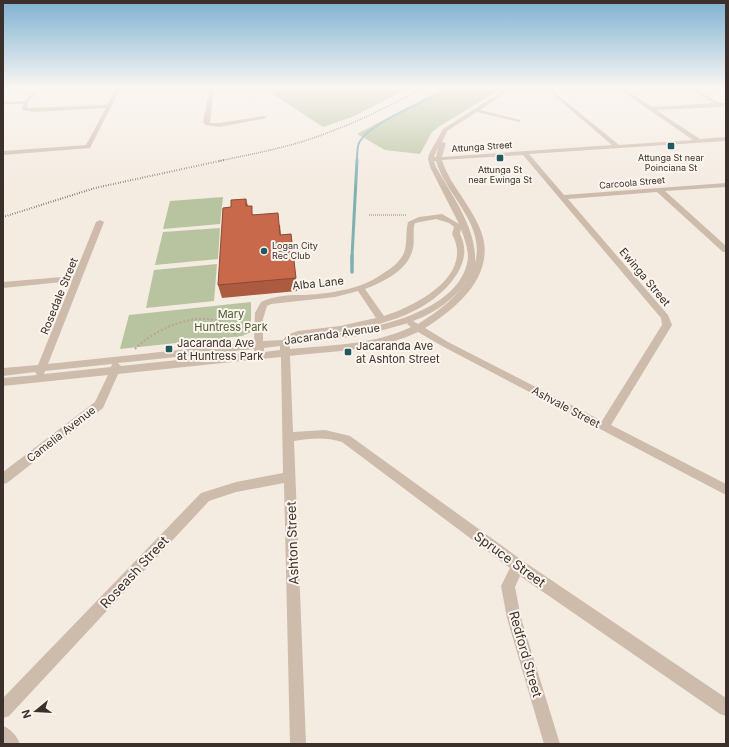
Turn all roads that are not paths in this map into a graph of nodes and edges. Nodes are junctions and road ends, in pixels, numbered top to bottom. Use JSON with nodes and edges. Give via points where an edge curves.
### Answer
{"nodes":[{"id":1,"x":101,"y":122,"type":"edge"},
{"id":2,"x":206,"y":122,"type":"edge"},
{"id":3,"x":240,"y":122,"type":"edge"},
{"id":4,"x":458,"y":122,"type":"edge"},
{"id":5,"x":588,"y":122,"type":"edge"},
{"id":6,"x":670,"y":122,"type":"edge"},
{"id":7,"x":726,"y":139,"type":"edge"},
{"id":8,"x":699,"y":141,"type":"junction"},
{"id":9,"x":618,"y":147,"type":"junction"},
{"id":10,"x":3,"y":153,"type":"edge"},
{"id":11,"x":525,"y":153,"type":"junction"},
{"id":12,"x":435,"y":159,"type":"junction"},
{"id":13,"x":726,"y":185,"type":"edge"},
{"id":14,"x":454,"y":189,"type":"junction"},
{"id":15,"x":658,"y":190,"type":"junction"},
{"id":16,"x":563,"y":197,"type":"junction"},
{"id":17,"x":457,"y":212,"type":"junction"},
{"id":18,"x":437,"y":217,"type":"junction"},
{"id":19,"x":100,"y":222,"type":"dead end"},
{"id":20,"x":461,"y":227,"type":"junction"},
{"id":21,"x":726,"y":250,"type":"edge"},
{"id":22,"x":78,"y":278,"type":"junction"},
{"id":23,"x":3,"y":285,"type":"edge"},
{"id":24,"x":360,"y":288,"type":"junction"},
{"id":25,"x":381,"y":319,"type":"junction"},
{"id":26,"x":407,"y":320,"type":"junction"},
{"id":27,"x":416,"y":328,"type":"junction"},
{"id":28,"x":285,"y":348,"type":"junction"},
{"id":29,"x":259,"y":351,"type":"junction"},
{"id":30,"x":116,"y":365,"type":"junction"},
{"id":31,"x":42,"y":368,"type":"junction"},
{"id":32,"x":3,"y":372,"type":"edge"},
{"id":33,"x":38,"y":378,"type":"junction"},
{"id":34,"x":3,"y":382,"type":"edge"},
{"id":35,"x":604,"y":427,"type":"junction"},
{"id":36,"x":288,"y":437,"type":"junction"},
{"id":37,"x":290,"y":477,"type":"junction"},
{"id":38,"x":3,"y":479,"type":"edge"},
{"id":39,"x":726,"y":490,"type":"edge"},
{"id":40,"x":518,"y":566,"type":"junction"},
{"id":41,"x":726,"y":708,"type":"edge"},
{"id":42,"x":3,"y":710,"type":"edge"},
{"id":43,"x":3,"y":734,"type":"edge"},
{"id":44,"x":12,"y":744,"type":"edge"},
{"id":45,"x":298,"y":744,"type":"edge"},
{"id":46,"x":552,"y":744,"type":"edge"}],
"edges":[{"from":1,"to":10,"type":"street","via":[[90,146]]},
{"from":2,"to":3,"type":"street","via":[[220,125]]},
{"from":4,"to":12,"type":"street"},
{"from":5,"to":9,"type":"street"},
{"from":6,"to":8,"type":"street"},
{"from":7,"to":8,"type":"street","name":"Attunga Street"},
{"from":8,"to":9,"type":"street","name":"Attunga Street"},
{"from":9,"to":11,"type":"street","name":"Attunga Street"},
{"from":11,"to":12,"type":"street","name":"Attunga Street"},
{"from":11,"to":16,"type":"street","name":"Ewinga Street"},
{"from":12,"to":14,"type":"street","name":"Jacaranda Avenue"},
{"from":12,"to":17,"type":"street","name":"Jacaranda Avenue","via":[[433,167]]},
{"from":13,"to":15,"type":"street","name":"Carcoola Street"},
{"from":14,"to":17,"type":"street","via":[[453,196],[459,206]]},
{"from":14,"to":27,"type":"street","name":"Jacaranda Avenue","via":[[475,227],[480,243],[478,264],[471,281],[458,298],[444,311]]},
{"from":15,"to":16,"type":"street","name":"Carcoola Street"},
{"from":15,"to":21,"type":"street"},
{"from":16,"to":35,"type":"street","name":"Ewinga Street","via":[[665,317],[667,325]]},
{"from":17,"to":18,"type":"street","name":"Alba Lane"},
{"from":17,"to":20,"type":"street","name":"Jacaranda Avenue"},
{"from":18,"to":20,"type":"street","via":[[451,220]]},
{"from":18,"to":24,"type":"street","name":"Alba Lane","via":[[412,222],[411,242],[404,260],[379,279]]},
{"from":19,"to":22,"type":"street","name":"Rosedale Street"},
{"from":20,"to":25,"type":"street","via":[[456,234],[461,243],[461,260],[445,287],[429,300],[411,309]]},
{"from":20,"to":26,"type":"street","name":"Jacaranda Avenue","via":[[472,252],[471,264],[465,277],[456,290],[440,303]]},
{"from":22,"to":23,"type":"street"},
{"from":22,"to":31,"type":"street","name":"Rosedale Street"},
{"from":24,"to":25,"type":"street"},
{"from":24,"to":29,"type":"street","name":"Alba Lane","via":[[333,295],[274,300],[264,304],[259,313]]},
{"from":25,"to":28,"type":"street","via":[[354,327],[298,334],[290,337]]},
{"from":26,"to":27,"type":"street","name":"Ashvale Street"},
{"from":26,"to":28,"type":"street","name":"Jacaranda Avenue","via":[[350,336]]},
{"from":27,"to":28,"type":"street","name":"Jacaranda Avenue","via":[[401,335],[366,343]]},
{"from":27,"to":35,"type":"street","name":"Ashvale Street"},
{"from":28,"to":29,"type":"street","name":"Jacaranda Avenue"},
{"from":28,"to":36,"type":"street","name":"Ashton Street"},
{"from":29,"to":30,"type":"street","name":"Jacaranda Avenue"},
{"from":30,"to":31,"type":"street","name":"Jacaranda Avenue"},
{"from":30,"to":33,"type":"street","name":"Jacaranda Avenue"},
{"from":30,"to":38,"type":"street","name":"Camelia Avenue","via":[[99,404]]},
{"from":31,"to":32,"type":"street","name":"Jacaranda Avenue"},
{"from":31,"to":33,"type":"street","name":"Rosedale Street"},
{"from":33,"to":34,"type":"street","name":"Jacaranda Avenue"},
{"from":35,"to":39,"type":"street","name":"Ashvale Street"},
{"from":36,"to":37,"type":"street","name":"Ashton Street"},
{"from":36,"to":40,"type":"street","name":"Spruce Street","via":[[308,434],[346,439]]},
{"from":37,"to":42,"type":"street","name":"Roseash Street","via":[[205,497]]},
{"from":37,"to":45,"type":"street","name":"Ashton Street"},
{"from":40,"to":41,"type":"street","name":"Spruce Street"},
{"from":40,"to":46,"type":"street","name":"Redford Street","via":[[508,586],[514,618]]},
{"from":43,"to":44,"type":"street"}]}
